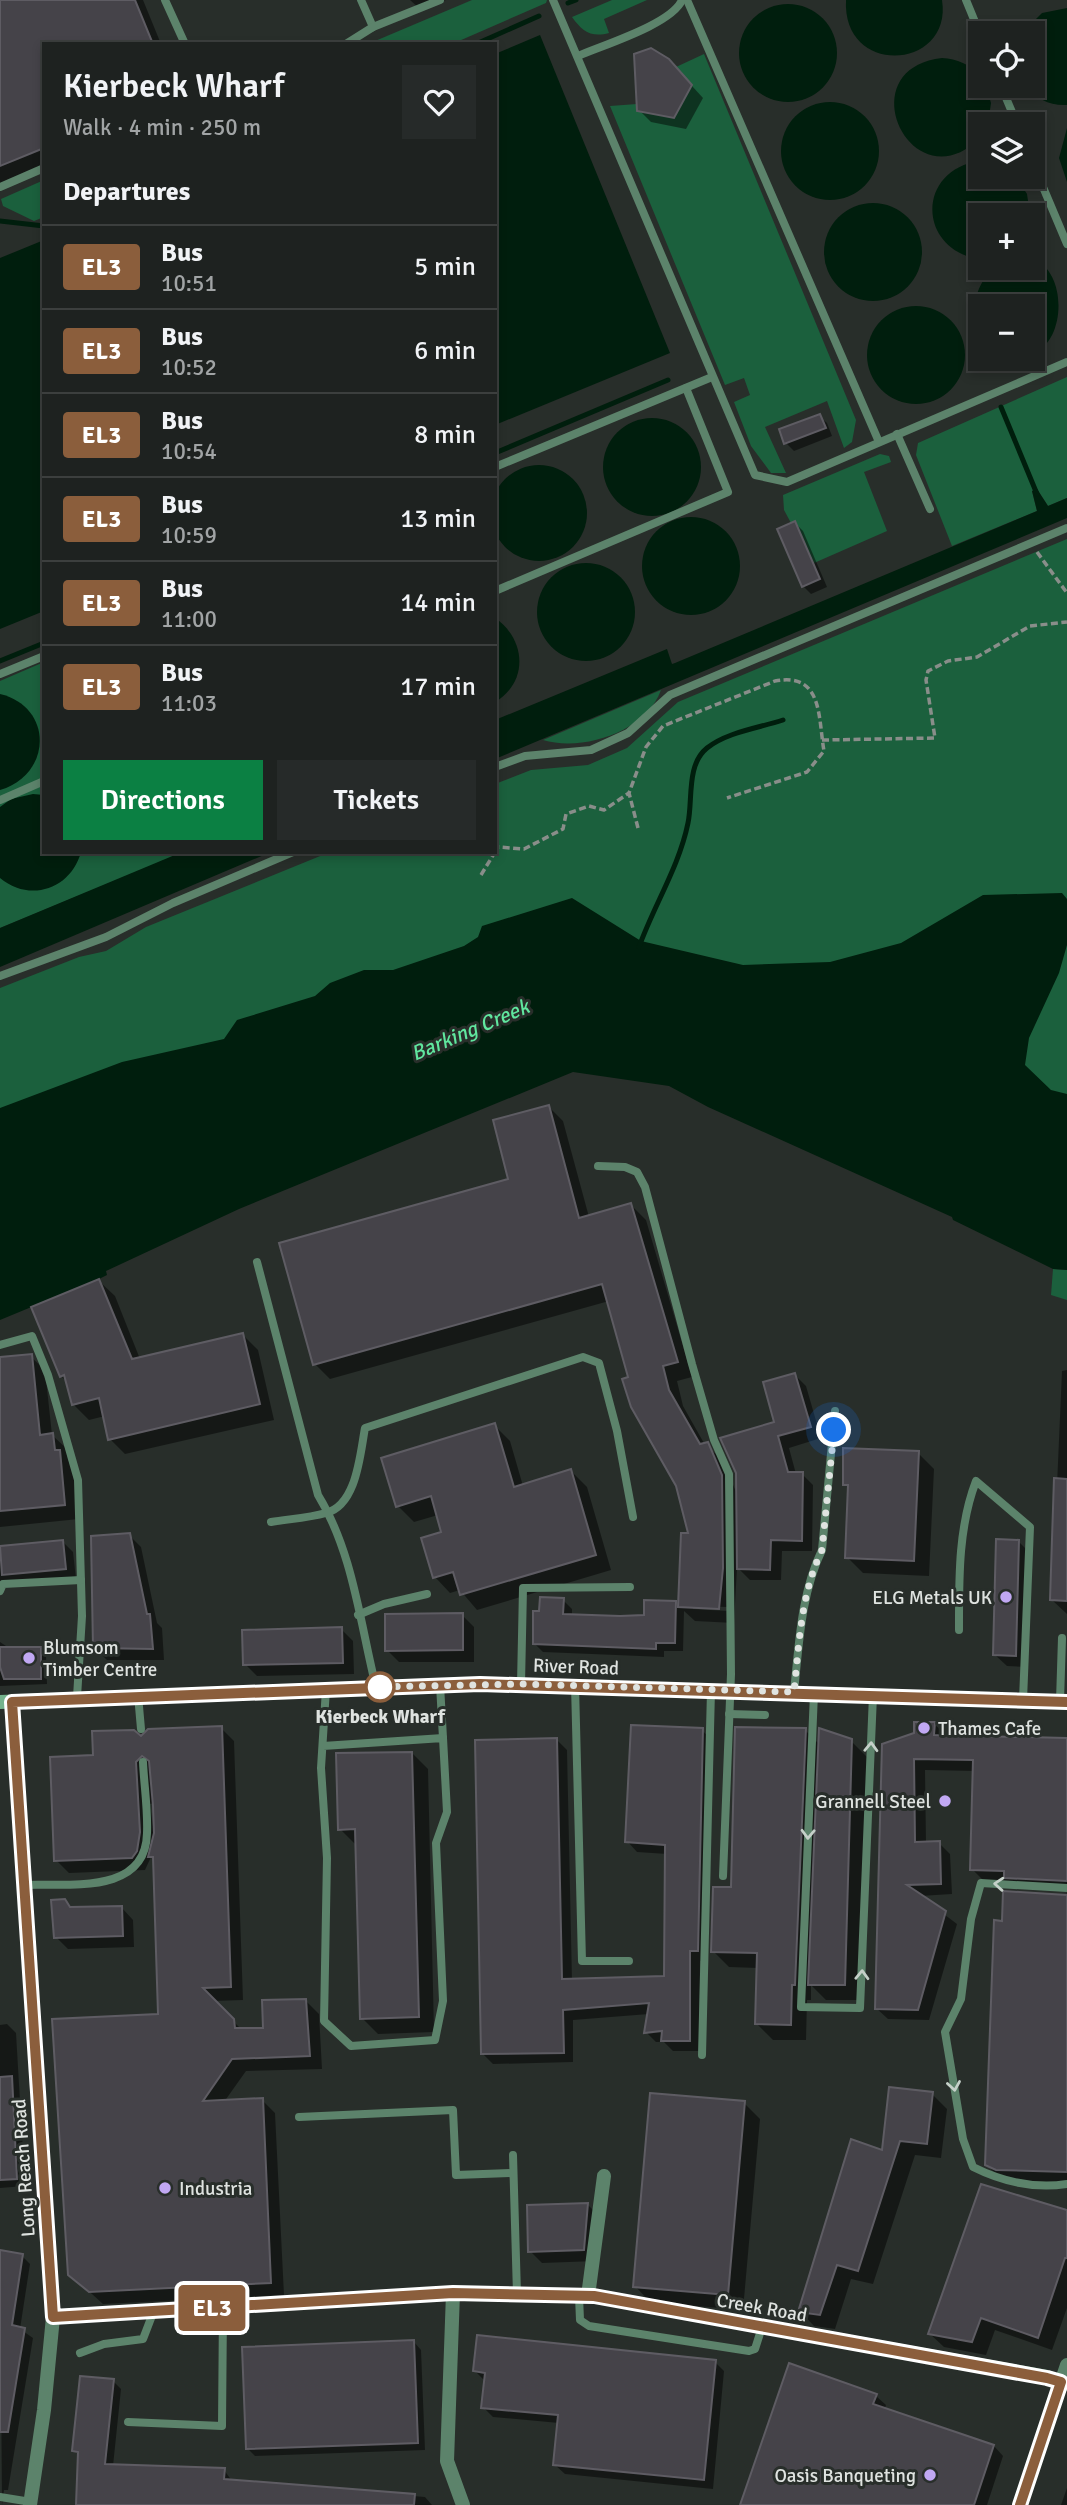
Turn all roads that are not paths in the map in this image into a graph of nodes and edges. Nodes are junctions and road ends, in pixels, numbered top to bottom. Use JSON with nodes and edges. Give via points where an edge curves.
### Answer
{"nodes":[{"id":1,"x":165,"y":0,"type":"edge"},
{"id":2,"x":361,"y":0,"type":"edge"},
{"id":3,"x":440,"y":0,"type":"edge"},
{"id":4,"x":553,"y":0,"type":"edge"},
{"id":5,"x":682,"y":0,"type":"edge"},
{"id":6,"x":687,"y":0,"type":"edge"},
{"id":7,"x":966,"y":0,"type":"edge"},
{"id":8,"x":975,"y":21,"type":"edge"},
{"id":9,"x":373,"y":27,"type":"junction"},
{"id":10,"x":184,"y":42,"type":"edge"},
{"id":11,"x":349,"y":42,"type":"edge"},
{"id":12,"x":578,"y":56,"type":"junction"},
{"id":13,"x":42,"y":169,"type":"edge"},
{"id":14,"x":0,"y":187,"type":"edge"},
{"id":15,"x":1044,"y":189,"type":"edge"},
{"id":16,"x":1067,"y":244,"type":"edge"},
{"id":17,"x":1067,"y":362,"type":"edge"},
{"id":18,"x":712,"y":377,"type":"junction"},
{"id":19,"x":686,"y":388,"type":"junction"},
{"id":20,"x":897,"y":434,"type":"junction"},
{"id":21,"x":879,"y":442,"type":"junction"},
{"id":22,"x":497,"y":466,"type":"edge"},
{"id":23,"x":930,"y":509,"type":"dead end"},
{"id":24,"x":1067,"y":528,"type":"edge"},
{"id":25,"x":497,"y":590,"type":"edge"},
{"id":26,"x":42,"y":657,"type":"edge"},
{"id":27,"x":0,"y":674,"type":"edge"},
{"id":28,"x":497,"y":766,"type":"edge"},
{"id":29,"x":42,"y":782,"type":"edge"},
{"id":30,"x":0,"y":800,"type":"edge"},
{"id":31,"x":288,"y":854,"type":"edge"},
{"id":32,"x":0,"y":976,"type":"edge"},
{"id":33,"x":598,"y":1166,"type":"dead end"},
{"id":34,"x":257,"y":1262,"type":"dead end"},
{"id":35,"x":0,"y":1345,"type":"edge"},
{"id":36,"x":835,"y":1411,"type":"dead end"},
{"id":37,"x":329,"y":1513,"type":"junction"},
{"id":38,"x":633,"y":1517,"type":"dead end"},
{"id":39,"x":271,"y":1522,"type":"dead end"},
{"id":40,"x":81,"y":1580,"type":"junction"},
{"id":41,"x":629,"y":1587,"type":"dead end"},
{"id":42,"x":0,"y":1591,"type":"edge"},
{"id":43,"x":427,"y":1594,"type":"dead end"},
{"id":44,"x":358,"y":1615,"type":"junction"},
{"id":45,"x":959,"y":1630,"type":"dead end"},
{"id":46,"x":1062,"y":1638,"type":"dead end"},
{"id":47,"x":521,"y":1684,"type":"junction"},
{"id":48,"x":440,"y":1685,"type":"junction"},
{"id":49,"x":575,"y":1685,"type":"junction"},
{"id":50,"x":376,"y":1687,"type":"junction"},
{"id":51,"x":326,"y":1689,"type":"junction"},
{"id":52,"x":711,"y":1690,"type":"junction"},
{"id":53,"x":730,"y":1690,"type":"junction"},
{"id":54,"x":794,"y":1692,"type":"junction"},
{"id":55,"x":814,"y":1693,"type":"junction"},
{"id":56,"x":138,"y":1695,"type":"junction"},
{"id":57,"x":873,"y":1695,"type":"junction"},
{"id":58,"x":77,"y":1697,"type":"junction"},
{"id":59,"x":1023,"y":1700,"type":"junction"},
{"id":60,"x":6,"y":1702,"type":"edge"},
{"id":61,"x":1064,"y":1702,"type":"edge"},
{"id":62,"x":729,"y":1714,"type":"junction"},
{"id":63,"x":765,"y":1715,"type":"dead end"},
{"id":64,"x":141,"y":1729,"type":"dead end"},
{"id":65,"x":443,"y":1738,"type":"junction"},
{"id":66,"x":323,"y":1746,"type":"junction"},
{"id":67,"x":143,"y":1762,"type":"dead end"},
{"id":68,"x":723,"y":1876,"type":"dead end"},
{"id":69,"x":23,"y":1885,"type":"junction"},
{"id":70,"x":1067,"y":1888,"type":"edge"},
{"id":71,"x":629,"y":1961,"type":"dead end"},
{"id":72,"x":702,"y":2054,"type":"dead end"},
{"id":73,"x":299,"y":2117,"type":"dead end"},
{"id":74,"x":513,"y":2155,"type":"dead end"},
{"id":75,"x":513,"y":2173,"type":"junction"},
{"id":76,"x":604,"y":2176,"type":"dead end"},
{"id":77,"x":1067,"y":2184,"type":"edge"},
{"id":78,"x":453,"y":2293,"type":"junction"},
{"id":79,"x":517,"y":2294,"type":"junction"},
{"id":80,"x":583,"y":2296,"type":"junction"},
{"id":81,"x":223,"y":2307,"type":"junction"},
{"id":82,"x":153,"y":2313,"type":"junction"},
{"id":83,"x":53,"y":2317,"type":"junction"},
{"id":84,"x":762,"y":2327,"type":"junction"},
{"id":85,"x":80,"y":2353,"type":"dead end"},
{"id":86,"x":1067,"y":2365,"type":"edge"},
{"id":87,"x":1064,"y":2383,"type":"edge"},
{"id":88,"x":128,"y":2422,"type":"dead end"},
{"id":89,"x":0,"y":2497,"type":"edge"},
{"id":90,"x":30,"y":2503,"type":"edge"},
{"id":91,"x":463,"y":2505,"type":"edge"},
{"id":92,"x":1020,"y":2505,"type":"edge"}],
"edges":[{"from":1,"to":10,"type":"lane"},
{"from":2,"to":9,"type":"lane"},
{"from":3,"to":9,"type":"lane"},
{"from":4,"to":12,"type":"lane"},
{"from":5,"to":12,"type":"lane","via":[[678,10],[663,19]]},
{"from":6,"to":21,"type":"lane"},
{"from":7,"to":8,"type":"lane"},
{"from":9,"to":11,"type":"lane"},
{"from":12,"to":18,"type":"lane"},
{"from":13,"to":14,"type":"lane"},
{"from":15,"to":16,"type":"lane"},
{"from":17,"to":20,"type":"lane"},
{"from":18,"to":19,"type":"lane"},
{"from":18,"to":21,"type":"lane","via":[[755,475],[787,482]]},
{"from":19,"to":22,"type":"lane"},
{"from":19,"to":25,"type":"lane","via":[[729,492]]},
{"from":20,"to":21,"type":"lane"},
{"from":20,"to":23,"type":"lane"},
{"from":24,"to":28,"type":"lane","via":[[670,695],[628,733],[591,750],[525,756]]},
{"from":26,"to":27,"type":"lane"},
{"from":29,"to":30,"type":"lane"},
{"from":31,"to":32,"type":"lane","via":[[106,937]]},
{"from":33,"to":53,"type":"lane","via":[[638,1172],[645,1187],[714,1440],[729,1474]]},
{"from":34,"to":37,"type":"lane","via":[[318,1495]]},
{"from":35,"to":40,"type":"lane","via":[[32,1336],[48,1375],[78,1480]]},
{"from":36,"to":54,"type":"lane","via":[[822,1550],[799,1636]]},
{"from":37,"to":38,"type":"lane","via":[[355,1487],[365,1428],[583,1357],[599,1363]]},
{"from":37,"to":39,"type":"lane"},
{"from":37,"to":44,"type":"lane","via":[[346,1559]]},
{"from":40,"to":42,"type":"lane","via":[[4,1584]]},
{"from":40,"to":58,"type":"lane"},
{"from":41,"to":47,"type":"lane","via":[[523,1588]]},
{"from":43,"to":44,"type":"lane"},
{"from":44,"to":50,"type":"lane"},
{"from":45,"to":59,"type":"lane","via":[[959,1556],[976,1481],[1030,1527]]},
{"from":46,"to":61,"type":"lane"},
{"from":47,"to":48,"type":"street","name":"River Road"},
{"from":47,"to":49,"type":"street","name":"River Road"},
{"from":48,"to":50,"type":"street","name":"River Road"},
{"from":48,"to":65,"type":"lane"},
{"from":49,"to":52,"type":"street","name":"River Road"},
{"from":49,"to":71,"type":"lane","via":[[582,1961]]},
{"from":50,"to":51,"type":"street","name":"River Road"},
{"from":51,"to":56,"type":"street","name":"River Road"},
{"from":51,"to":66,"type":"lane"},
{"from":52,"to":53,"type":"street","name":"River Road"},
{"from":52,"to":72,"type":"lane"},
{"from":53,"to":54,"type":"street","name":"River Road"},
{"from":53,"to":62,"type":"lane"},
{"from":54,"to":55,"type":"street","name":"River Road"},
{"from":55,"to":57,"type":"street","name":"River Road"},
{"from":55,"to":57,"type":"lane","one_way":true,"via":[[802,2007],[860,2008]]},
{"from":56,"to":58,"type":"street","name":"River Road"},
{"from":56,"to":64,"type":"lane"},
{"from":57,"to":59,"type":"street","name":"River Road"},
{"from":58,"to":60,"type":"street","name":"River Road"},
{"from":59,"to":61,"type":"street","name":"River Road"},
{"from":60,"to":69,"type":"street","name":"Long Reach Road"},
{"from":62,"to":63,"type":"lane"},
{"from":62,"to":68,"type":"lane"},
{"from":65,"to":66,"type":"lane"},
{"from":65,"to":66,"type":"lane","via":[[447,1812],[436,1843],[443,2001],[435,2040],[351,2046],[324,2021],[327,1858]]},
{"from":67,"to":69,"type":"lane","via":[[147,1834],[145,1851],[136,1866],[111,1882]]},
{"from":69,"to":83,"type":"street","name":"Long Reach Road"},
{"from":70,"to":77,"type":"lane","one_way":true,"via":[[981,1882],[971,1919],[961,1999],[945,2032],[962,2139],[973,2167],[993,2177],[1041,2188]]},
{"from":73,"to":75,"type":"lane","via":[[453,2110],[456,2175]]},
{"from":74,"to":75,"type":"lane"},
{"from":75,"to":79,"type":"lane"},
{"from":76,"to":80,"type":"street"},
{"from":78,"to":79,"type":"street","name":"Creek Road"},
{"from":78,"to":81,"type":"street","name":"Creek Road"},
{"from":78,"to":91,"type":"street","via":[[447,2461]]},
{"from":79,"to":80,"type":"street","name":"Creek Road"},
{"from":80,"to":84,"type":"street","name":"Creek Road"},
{"from":80,"to":84,"type":"lane","via":[[580,2320],[589,2326],[749,2351],[755,2349]]},
{"from":81,"to":82,"type":"street","name":"Creek Road"},
{"from":81,"to":88,"type":"lane","via":[[222,2426]]},
{"from":82,"to":83,"type":"street","name":"Creek Road"},
{"from":82,"to":85,"type":"lane","via":[[142,2339]]},
{"from":83,"to":90,"type":"street","name":"Long Reach Road"},
{"from":84,"to":87,"type":"street","name":"Creek Road"},
{"from":86,"to":87,"type":"street"},
{"from":87,"to":92,"type":"street"},
{"from":89,"to":90,"type":"lane"}]}
